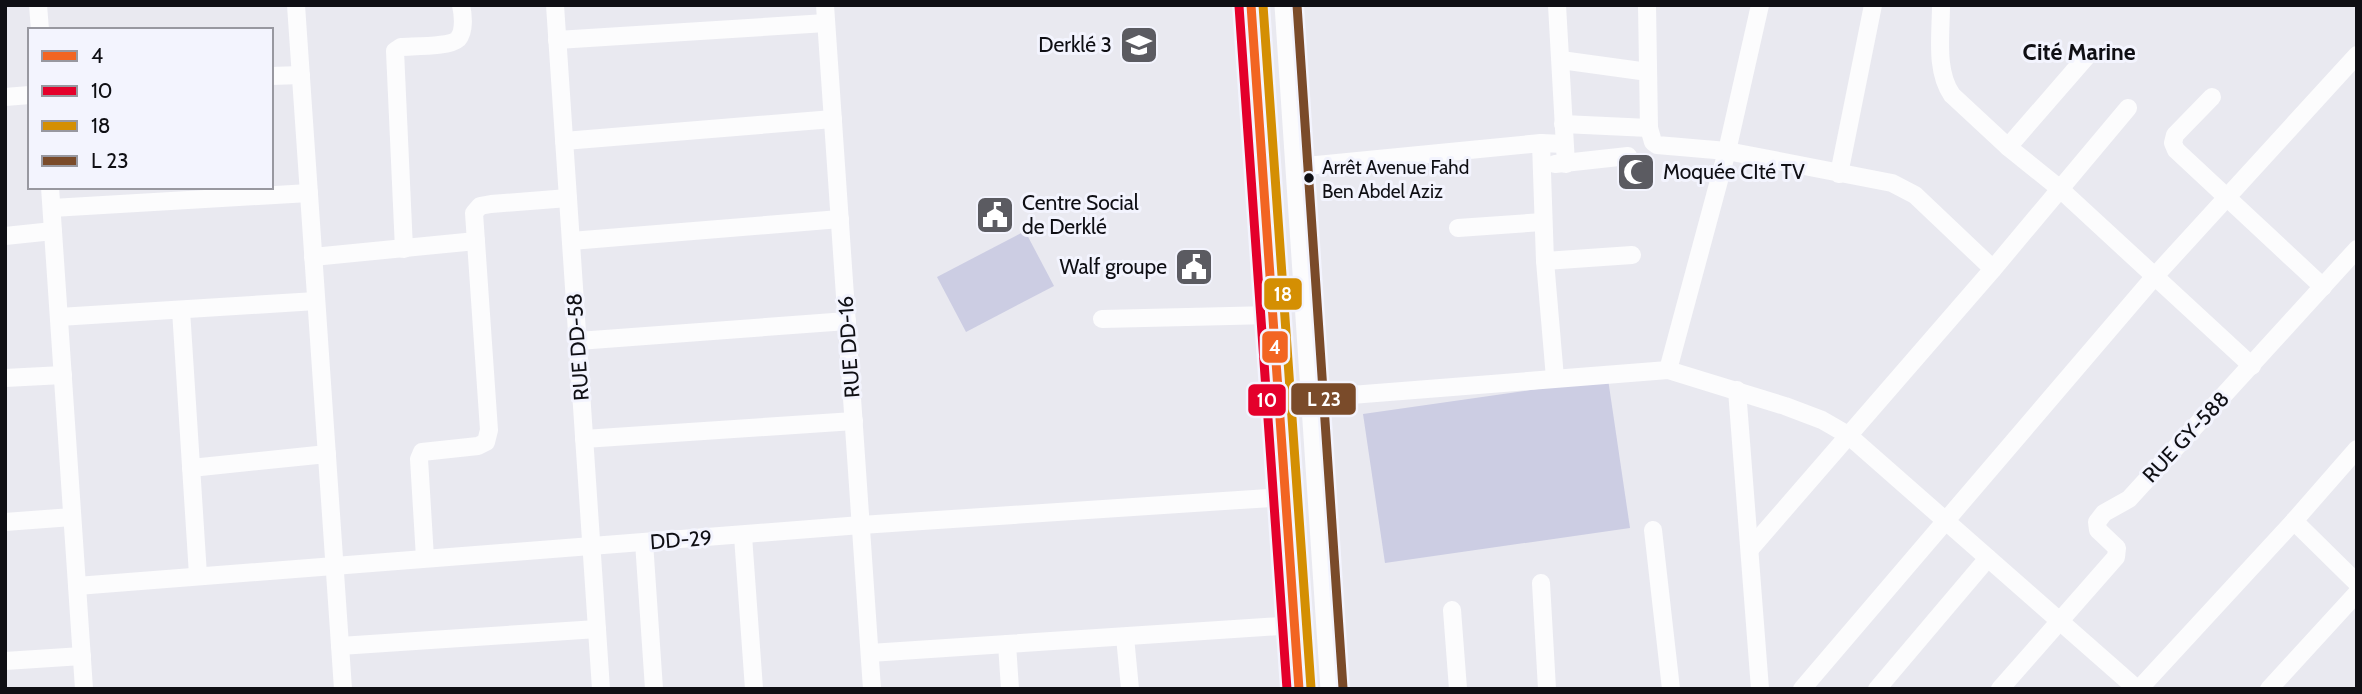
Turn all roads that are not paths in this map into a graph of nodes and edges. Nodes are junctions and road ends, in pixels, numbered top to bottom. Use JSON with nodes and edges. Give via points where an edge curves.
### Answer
{"nodes":[{"id":1,"x":38,"y":5,"type":"edge"},
{"id":2,"x":296,"y":5,"type":"edge"},
{"id":3,"x":461,"y":5,"type":"edge"},
{"id":4,"x":555,"y":5,"type":"edge"},
{"id":5,"x":1251,"y":5,"type":"edge"},
{"id":6,"x":1285,"y":5,"type":"edge"},
{"id":7,"x":1558,"y":5,"type":"edge"},
{"id":8,"x":1760,"y":5,"type":"edge"},
{"id":9,"x":1873,"y":5,"type":"edge"},
{"id":10,"x":1941,"y":5,"type":"edge"},
{"id":11,"x":1641,"y":6,"type":"edge"},
{"id":12,"x":826,"y":14,"type":"edge"},
{"id":13,"x":40,"y":28,"type":"edge"},
{"id":14,"x":557,"y":40,"type":"junction"},
{"id":15,"x":2087,"y":55,"type":"dead end"},
{"id":16,"x":2357,"y":55,"type":"edge"},
{"id":17,"x":1561,"y":61,"type":"junction"},
{"id":18,"x":1648,"y":72,"type":"junction"},
{"id":19,"x":301,"y":75,"type":"junction"},
{"id":20,"x":273,"y":76,"type":"edge"},
{"id":21,"x":28,"y":95,"type":"edge"},
{"id":22,"x":5,"y":97,"type":"edge"},
{"id":23,"x":2212,"y":97,"type":"dead end"},
{"id":24,"x":2128,"y":108,"type":"dead end"},
{"id":25,"x":833,"y":119,"type":"junction"},
{"id":26,"x":1563,"y":124,"type":"junction"},
{"id":27,"x":1649,"y":128,"type":"junction"},
{"id":28,"x":564,"y":141,"type":"junction"},
{"id":29,"x":1541,"y":144,"type":"junction"},
{"id":30,"x":1564,"y":144,"type":"junction"},
{"id":31,"x":2008,"y":147,"type":"junction"},
{"id":32,"x":1727,"y":151,"type":"junction"},
{"id":33,"x":1628,"y":156,"type":"dead end"},
{"id":34,"x":1566,"y":164,"type":"junction"},
{"id":35,"x":1542,"y":165,"type":"junction"},
{"id":36,"x":1296,"y":167,"type":"junction"},
{"id":37,"x":1839,"y":174,"type":"junction"},
{"id":38,"x":2059,"y":188,"type":"junction"},
{"id":39,"x":50,"y":189,"type":"edge"},
{"id":40,"x":309,"y":193,"type":"junction"},
{"id":41,"x":2227,"y":197,"type":"junction"},
{"id":42,"x":568,"y":198,"type":"junction"},
{"id":43,"x":52,"y":208,"type":"junction"},
{"id":44,"x":840,"y":219,"type":"junction"},
{"id":45,"x":1543,"y":222,"type":"junction"},
{"id":46,"x":1458,"y":228,"type":"dead end"},
{"id":47,"x":53,"y":231,"type":"junction"},
{"id":48,"x":5,"y":236,"type":"edge"},
{"id":49,"x":476,"y":241,"type":"junction"},
{"id":50,"x":571,"y":241,"type":"junction"},
{"id":51,"x":404,"y":248,"type":"junction"},
{"id":52,"x":2357,"y":249,"type":"edge"},
{"id":53,"x":1632,"y":255,"type":"dead end"},
{"id":54,"x":313,"y":257,"type":"junction"},
{"id":55,"x":1545,"y":261,"type":"junction"},
{"id":56,"x":1993,"y":269,"type":"junction"},
{"id":57,"x":2155,"y":276,"type":"junction"},
{"id":58,"x":2323,"y":287,"type":"junction"},
{"id":59,"x":316,"y":302,"type":"junction"},
{"id":60,"x":181,"y":310,"type":"junction"},
{"id":61,"x":1273,"y":315,"type":"junction"},
{"id":62,"x":59,"y":317,"type":"junction"},
{"id":63,"x":1102,"y":319,"type":"dead end"},
{"id":64,"x":847,"y":321,"type":"junction"},
{"id":65,"x":578,"y":341,"type":"junction"},
{"id":66,"x":2252,"y":366,"type":"junction"},
{"id":67,"x":1668,"y":370,"type":"junction"},
{"id":68,"x":63,"y":375,"type":"junction"},
{"id":69,"x":5,"y":378,"type":"edge"},
{"id":70,"x":1555,"y":378,"type":"junction"},
{"id":71,"x":1737,"y":390,"type":"junction"},
{"id":72,"x":1313,"y":398,"type":"junction"},
{"id":73,"x":854,"y":421,"type":"junction"},
{"id":74,"x":1848,"y":435,"type":"junction"},
{"id":75,"x":584,"y":439,"type":"junction"},
{"id":76,"x":2357,"y":449,"type":"edge"},
{"id":77,"x":327,"y":454,"type":"junction"},
{"id":78,"x":191,"y":468,"type":"junction"},
{"id":79,"x":1285,"y":497,"type":"junction"},
{"id":80,"x":72,"y":517,"type":"junction"},
{"id":81,"x":1945,"y":520,"type":"junction"},
{"id":82,"x":2294,"y":521,"type":"junction"},
{"id":83,"x":5,"y":522,"type":"edge"},
{"id":84,"x":861,"y":525,"type":"junction"},
{"id":85,"x":1653,"y":530,"type":"dead end"},
{"id":86,"x":743,"y":536,"type":"junction"},
{"id":87,"x":644,"y":542,"type":"junction"},
{"id":88,"x":591,"y":546,"type":"junction"},
{"id":89,"x":1750,"y":550,"type":"junction"},
{"id":90,"x":425,"y":558,"type":"junction"},
{"id":91,"x":1988,"y":558,"type":"junction"},
{"id":92,"x":334,"y":565,"type":"junction"},
{"id":93,"x":198,"y":575,"type":"junction"},
{"id":94,"x":1541,"y":583,"type":"dead end"},
{"id":95,"x":2357,"y":583,"type":"edge"},
{"id":96,"x":77,"y":586,"type":"junction"},
{"id":97,"x":2357,"y":593,"type":"edge"},
{"id":98,"x":1452,"y":610,"type":"dead end"},
{"id":99,"x":2059,"y":620,"type":"junction"},
{"id":100,"x":1295,"y":625,"type":"junction"},
{"id":101,"x":597,"y":629,"type":"junction"},
{"id":102,"x":1125,"y":637,"type":"junction"},
{"id":103,"x":1007,"y":645,"type":"junction"},
{"id":104,"x":340,"y":646,"type":"junction"},
{"id":105,"x":870,"y":653,"type":"junction"},
{"id":106,"x":82,"y":656,"type":"junction"},
{"id":107,"x":5,"y":661,"type":"edge"},
{"id":108,"x":338,"y":688,"type":"edge"},
{"id":109,"x":1880,"y":688,"type":"edge"},
{"id":110,"x":84,"y":689,"type":"edge"},
{"id":111,"x":601,"y":689,"type":"edge"},
{"id":112,"x":654,"y":689,"type":"edge"},
{"id":113,"x":754,"y":689,"type":"edge"},
{"id":114,"x":872,"y":689,"type":"edge"},
{"id":115,"x":1010,"y":689,"type":"edge"},
{"id":116,"x":1130,"y":689,"type":"edge"},
{"id":117,"x":1299,"y":689,"type":"edge"},
{"id":118,"x":1331,"y":689,"type":"edge"},
{"id":119,"x":1458,"y":689,"type":"edge"},
{"id":120,"x":1547,"y":689,"type":"edge"},
{"id":121,"x":1671,"y":689,"type":"edge"},
{"id":122,"x":1760,"y":689,"type":"edge"},
{"id":123,"x":1802,"y":689,"type":"edge"},
{"id":124,"x":2000,"y":689,"type":"edge"},
{"id":125,"x":2138,"y":689,"type":"edge"},
{"id":126,"x":2269,"y":689,"type":"edge"}],
"edges":[{"from":1,"to":13,"type":"street"},
{"from":2,"to":19,"type":"street"},
{"from":3,"to":51,"type":"street","via":[[458,39],[395,51]]},
{"from":4,"to":14,"type":"street","name":"RUE DD-58"},
{"from":5,"to":61,"type":"main road"},
{"from":6,"to":36,"type":"main road"},
{"from":7,"to":17,"type":"street"},
{"from":8,"to":32,"type":"street"},
{"from":9,"to":37,"type":"street"},
{"from":10,"to":31,"type":"street","via":[[1945,84]]},
{"from":11,"to":18,"type":"street"},
{"from":12,"to":14,"type":"street"},
{"from":12,"to":25,"type":"street","name":"RUE DD-16"},
{"from":14,"to":28,"type":"street","name":"RUE DD-58"},
{"from":15,"to":31,"type":"street"},
{"from":16,"to":41,"type":"street"},
{"from":17,"to":18,"type":"street"},
{"from":17,"to":26,"type":"street"},
{"from":18,"to":27,"type":"street"},
{"from":19,"to":20,"type":"street"},
{"from":19,"to":40,"type":"street"},
{"from":21,"to":22,"type":"street"},
{"from":23,"to":41,"type":"street","via":[[2175,135],[2173,143]]},
{"from":24,"to":38,"type":"street"},
{"from":25,"to":28,"type":"street"},
{"from":25,"to":44,"type":"street","name":"RUE DD-16"},
{"from":26,"to":27,"type":"street"},
{"from":26,"to":30,"type":"street"},
{"from":27,"to":32,"type":"street","via":[[1657,145]]},
{"from":28,"to":42,"type":"street","name":"RUE DD-58"},
{"from":29,"to":30,"type":"street"},
{"from":29,"to":35,"type":"street"},
{"from":29,"to":36,"type":"street"},
{"from":30,"to":34,"type":"street"},
{"from":31,"to":38,"type":"street"},
{"from":32,"to":37,"type":"street"},
{"from":32,"to":67,"type":"street"},
{"from":33,"to":34,"type":"street"},
{"from":34,"to":35,"type":"street"},
{"from":35,"to":45,"type":"street"},
{"from":36,"to":72,"type":"main road"},
{"from":37,"to":56,"type":"street","via":[[1905,188]]},
{"from":38,"to":56,"type":"street"},
{"from":38,"to":57,"type":"street"},
{"from":39,"to":43,"type":"street"},
{"from":40,"to":43,"type":"street"},
{"from":40,"to":54,"type":"street"},
{"from":41,"to":57,"type":"street"},
{"from":41,"to":58,"type":"street"},
{"from":42,"to":49,"type":"street","via":[[480,206],[474,213]]},
{"from":42,"to":50,"type":"street","name":"RUE DD-58"},
{"from":43,"to":47,"type":"street"},
{"from":44,"to":50,"type":"street"},
{"from":44,"to":64,"type":"street","name":"RUE DD-16"},
{"from":45,"to":46,"type":"street"},
{"from":45,"to":55,"type":"street"},
{"from":47,"to":48,"type":"street"},
{"from":47,"to":62,"type":"street"},
{"from":49,"to":51,"type":"street"},
{"from":49,"to":90,"type":"street","via":[[489,430],[486,442],[478,446],[422,452]]},
{"from":50,"to":65,"type":"street","name":"RUE DD-58"},
{"from":51,"to":54,"type":"street"},
{"from":52,"to":58,"type":"street","name":"RUE GY-588"},
{"from":53,"to":55,"type":"street"},
{"from":54,"to":59,"type":"street"},
{"from":55,"to":70,"type":"street"},
{"from":56,"to":74,"type":"street"},
{"from":57,"to":66,"type":"street"},
{"from":57,"to":81,"type":"street"},
{"from":58,"to":66,"type":"street","name":"RUE GY-588"},
{"from":59,"to":60,"type":"street"},
{"from":59,"to":77,"type":"street"},
{"from":60,"to":62,"type":"street"},
{"from":60,"to":78,"type":"street"},
{"from":61,"to":63,"type":"street"},
{"from":61,"to":79,"type":"main road"},
{"from":62,"to":68,"type":"street"},
{"from":64,"to":65,"type":"street"},
{"from":64,"to":73,"type":"street","name":"RUE DD-16"},
{"from":65,"to":75,"type":"street","name":"RUE DD-58"},
{"from":66,"to":99,"type":"street","name":"RUE GY-588","via":[[2129,499],[2097,522],[2098,530],[2118,553]]},
{"from":67,"to":70,"type":"street"},
{"from":67,"to":71,"type":"street"},
{"from":68,"to":69,"type":"street"},
{"from":68,"to":80,"type":"street"},
{"from":70,"to":72,"type":"street"},
{"from":71,"to":74,"type":"street","via":[[1822,420]]},
{"from":71,"to":89,"type":"street"},
{"from":72,"to":118,"type":"main road"},
{"from":73,"to":75,"type":"street"},
{"from":73,"to":84,"type":"street","name":"RUE DD-16"},
{"from":74,"to":81,"type":"street"},
{"from":74,"to":89,"type":"street"},
{"from":75,"to":88,"type":"street","name":"RUE DD-58"},
{"from":76,"to":82,"type":"street"},
{"from":77,"to":78,"type":"street"},
{"from":77,"to":92,"type":"street"},
{"from":78,"to":93,"type":"street"},
{"from":79,"to":84,"type":"street","name":"DD-29"},
{"from":79,"to":100,"type":"main road"},
{"from":80,"to":83,"type":"street"},
{"from":80,"to":96,"type":"street"},
{"from":81,"to":91,"type":"street"},
{"from":81,"to":123,"type":"street"},
{"from":82,"to":95,"type":"street"},
{"from":82,"to":125,"type":"street"},
{"from":84,"to":86,"type":"street","name":"DD-29"},
{"from":84,"to":105,"type":"street","name":"RUE DD-16"},
{"from":85,"to":121,"type":"street"},
{"from":86,"to":87,"type":"street","name":"DD-29"},
{"from":86,"to":113,"type":"street"},
{"from":87,"to":88,"type":"street","name":"DD-29"},
{"from":87,"to":112,"type":"street"},
{"from":88,"to":90,"type":"street","name":"DD-29"},
{"from":88,"to":101,"type":"street","name":"RUE DD-58"},
{"from":89,"to":122,"type":"street"},
{"from":90,"to":92,"type":"street","name":"DD-29"},
{"from":91,"to":99,"type":"street"},
{"from":91,"to":109,"type":"street"},
{"from":92,"to":93,"type":"street","name":"DD-29"},
{"from":92,"to":104,"type":"street"},
{"from":93,"to":96,"type":"street","name":"DD-29"},
{"from":94,"to":120,"type":"street"},
{"from":96,"to":106,"type":"street"},
{"from":97,"to":126,"type":"street"},
{"from":98,"to":119,"type":"street"},
{"from":99,"to":124,"type":"street"},
{"from":99,"to":125,"type":"street"},
{"from":100,"to":102,"type":"street"},
{"from":100,"to":117,"type":"main road"},
{"from":101,"to":104,"type":"street"},
{"from":101,"to":111,"type":"street","name":"RUE DD-58"},
{"from":102,"to":103,"type":"street"},
{"from":102,"to":116,"type":"street"},
{"from":103,"to":105,"type":"street"},
{"from":103,"to":115,"type":"street"},
{"from":104,"to":108,"type":"street"},
{"from":105,"to":114,"type":"street","name":"RUE DD-16"},
{"from":106,"to":107,"type":"street"},
{"from":106,"to":110,"type":"street"}]}
